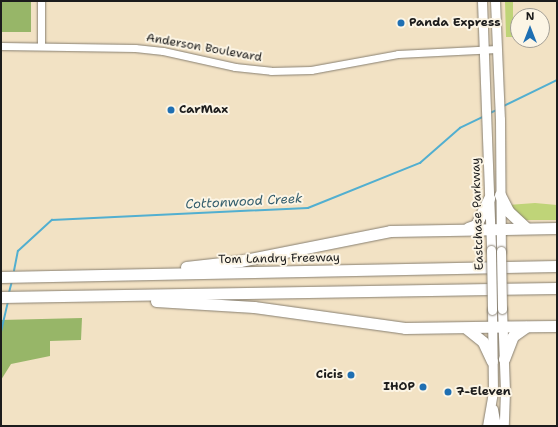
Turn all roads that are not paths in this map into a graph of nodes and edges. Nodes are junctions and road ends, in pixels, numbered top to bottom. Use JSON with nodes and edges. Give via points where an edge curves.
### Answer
{"nodes":[{"id":1,"x":42,"y":1,"type":"edge"},
{"id":2,"x":482,"y":1,"type":"edge"},
{"id":3,"x":495,"y":1,"type":"edge"},
{"id":4,"x":1,"y":46,"type":"edge"},
{"id":5,"x":41,"y":46,"type":"junction"},
{"id":6,"x":497,"y":49,"type":"junction"},
{"id":7,"x":485,"y":50,"type":"junction"},
{"id":8,"x":500,"y":195,"type":"junction"},
{"id":9,"x":488,"y":198,"type":"junction"},
{"id":10,"x":468,"y":228,"type":"junction"},
{"id":11,"x":496,"y":228,"type":"junction"},
{"id":12,"x":526,"y":228,"type":"junction"},
{"id":13,"x":557,"y":228,"type":"edge"},
{"id":14,"x":557,"y":266,"type":"edge"},
{"id":15,"x":126,"y":274,"type":"junction"},
{"id":16,"x":1,"y":277,"type":"edge"},
{"id":17,"x":557,"y":288,"type":"edge"},
{"id":18,"x":1,"y":297,"type":"edge"},
{"id":19,"x":40,"y":297,"type":"junction"},
{"id":20,"x":557,"y":326,"type":"edge"},
{"id":21,"x":526,"y":327,"type":"junction"},
{"id":22,"x":466,"y":328,"type":"junction"},
{"id":23,"x":496,"y":328,"type":"junction"},
{"id":24,"x":504,"y":359,"type":"junction"},
{"id":25,"x":492,"y":361,"type":"junction"},
{"id":26,"x":492,"y":406,"type":"junction"},
{"id":27,"x":487,"y":426,"type":"edge"},
{"id":28,"x":496,"y":426,"type":"edge"},
{"id":29,"x":504,"y":426,"type":"edge"}],
"edges":[{"from":1,"to":5,"type":"street"},
{"from":2,"to":7,"type":"main road","name":"Eastchase Parkway"},
{"from":3,"to":6,"type":"main road","name":"Eastchase Parkway"},
{"from":4,"to":5,"type":"street","name":"Anderson Boulevard"},
{"from":5,"to":7,"type":"street","name":"Anderson Boulevard","via":[[163,51],[235,67],[272,71],[311,70],[386,55]]},
{"from":6,"to":7,"type":"street","name":"Anderson Boulevard"},
{"from":6,"to":8,"type":"main road","name":"Eastchase Parkway","via":[[501,140]]},
{"from":7,"to":9,"type":"main road","name":"Eastchase Parkway"},
{"from":8,"to":11,"type":"main road","name":"Eastchase Parkway"},
{"from":8,"to":12,"type":"highway","via":[[508,211]]},
{"from":9,"to":10,"type":"highway","via":[[476,225]]},
{"from":9,"to":11,"type":"main road","name":"Eastchase Parkway"},
{"from":10,"to":11,"type":"highway"},
{"from":10,"to":15,"type":"highway","via":[[390,231],[240,261]]},
{"from":11,"to":12,"type":"highway"},
{"from":11,"to":23,"type":"main road","name":"Eastchase Parkway","bridge":true,"via":[[491,250],[492,310]]},
{"from":11,"to":23,"type":"main road","name":"Eastchase Parkway","bridge":true,"via":[[501,251],[502,309]]},
{"from":12,"to":13,"type":"highway"},
{"from":14,"to":15,"type":"highway","name":"Tom Landry Freeway"},
{"from":15,"to":16,"type":"highway","name":"Tom Landry Freeway"},
{"from":17,"to":19,"type":"highway"},
{"from":18,"to":19,"type":"highway"},
{"from":19,"to":22,"type":"highway","via":[[55,300],[254,307],[405,328]]},
{"from":20,"to":21,"type":"highway"},
{"from":21,"to":23,"type":"highway"},
{"from":21,"to":24,"type":"highway","via":[[513,336]]},
{"from":22,"to":23,"type":"highway"},
{"from":22,"to":25,"type":"highway","via":[[483,342]]},
{"from":23,"to":24,"type":"main road","name":"Eastchase Parkway"},
{"from":23,"to":25,"type":"main road","name":"Eastchase Parkway"},
{"from":24,"to":29,"type":"main road","name":"Eastchase Parkway"},
{"from":25,"to":26,"type":"main road","name":"Eastchase Parkway"},
{"from":26,"to":27,"type":"main road","name":"Eastchase Parkway"},
{"from":26,"to":28,"type":"main road"}]}
